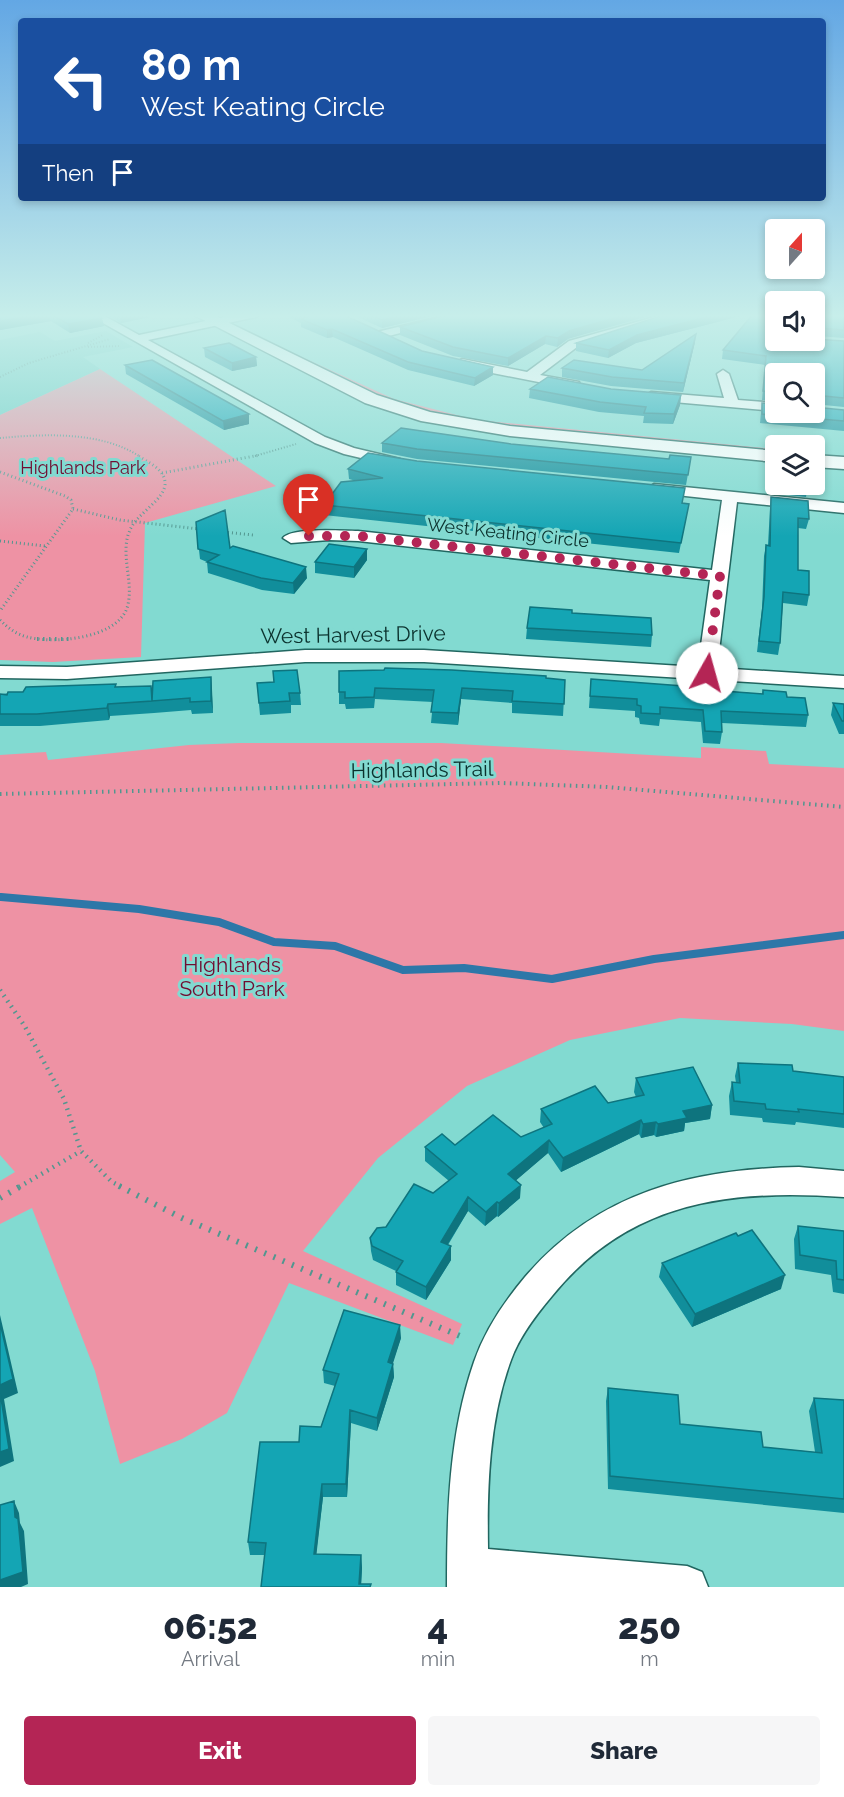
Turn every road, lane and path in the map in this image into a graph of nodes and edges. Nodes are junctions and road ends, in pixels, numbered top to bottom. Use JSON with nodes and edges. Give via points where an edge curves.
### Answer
{"nodes":[{"id":1,"x":227,"y":388,"type":"edge"},
{"id":2,"x":351,"y":388,"type":"edge"},
{"id":3,"x":377,"y":388,"type":"edge"},
{"id":4,"x":727,"y":388,"type":"edge"},
{"id":5,"x":633,"y":395,"type":"edge"},
{"id":6,"x":732,"y":403,"type":"junction"},
{"id":7,"x":765,"y":406,"type":"edge"},
{"id":8,"x":0,"y":438,"type":"edge"},
{"id":9,"x":302,"y":442,"type":"dead end"},
{"id":10,"x":765,"y":445,"type":"edge"},
{"id":11,"x":825,"y":450,"type":"edge"},
{"id":12,"x":844,"y":452,"type":"edge"},
{"id":13,"x":765,"y":456,"type":"edge"},
{"id":14,"x":825,"y":462,"type":"edge"},
{"id":15,"x":405,"y":464,"type":"edge"},
{"id":16,"x":844,"y":464,"type":"edge"},
{"id":17,"x":0,"y":472,"type":"edge"},
{"id":18,"x":162,"y":473,"type":"junction"},
{"id":19,"x":638,"y":487,"type":"edge"},
{"id":20,"x":730,"y":496,"type":"junction"},
{"id":21,"x":73,"y":508,"type":"junction"},
{"id":22,"x":844,"y":508,"type":"edge"},
{"id":23,"x":135,"y":522,"type":"junction"},
{"id":24,"x":200,"y":529,"type":"edge"},
{"id":25,"x":221,"y":531,"type":"edge"},
{"id":26,"x":253,"y":535,"type":"dead end"},
{"id":27,"x":291,"y":538,"type":"dead end"},
{"id":28,"x":0,"y":541,"type":"edge"},
{"id":29,"x":45,"y":546,"type":"junction"},
{"id":30,"x":720,"y":576,"type":"junction"},
{"id":31,"x":0,"y":611,"type":"edge"},
{"id":32,"x":0,"y":620,"type":"edge"},
{"id":33,"x":0,"y":672,"type":"edge"},
{"id":34,"x":707,"y":673,"type":"junction"},
{"id":35,"x":844,"y":682,"type":"edge"},
{"id":36,"x":0,"y":794,"type":"edge"},
{"id":37,"x":844,"y":807,"type":"edge"},
{"id":38,"x":0,"y":990,"type":"edge"},
{"id":39,"x":81,"y":1151,"type":"junction"},
{"id":40,"x":844,"y":1184,"type":"edge"},
{"id":41,"x":0,"y":1198,"type":"edge"},
{"id":42,"x":460,"y":1336,"type":"dead end"},
{"id":43,"x":467,"y":1577,"type":"edge"},
{"id":44,"x":687,"y":1587,"type":"edge"}],
"edges":[{"from":1,"to":15,"type":"street","via":[[320,440]]},
{"from":2,"to":13,"type":"main road","via":[[371,399],[428,417],[510,431]]},
{"from":3,"to":10,"type":"main road","via":[[435,408],[520,423]]},
{"from":4,"to":6,"type":"street"},
{"from":5,"to":6,"type":"street"},
{"from":6,"to":7,"type":"street"},
{"from":8,"to":18,"type":"path","via":[[103,441],[133,452]]},
{"from":9,"to":18,"type":"path","via":[[253,457]]},
{"from":11,"to":12,"type":"main road"},
{"from":14,"to":16,"type":"main road"},
{"from":17,"to":21,"type":"path","via":[[65,496]]},
{"from":18,"to":23,"type":"path","via":[[166,481],[164,492]]},
{"from":19,"to":20,"type":"street"},
{"from":20,"to":22,"type":"street"},
{"from":20,"to":30,"type":"street"},
{"from":21,"to":23,"type":"path"},
{"from":21,"to":29,"type":"path"},
{"from":23,"to":24,"type":"path"},
{"from":23,"to":32,"type":"path","via":[[128,537],[128,606],[117,620],[84,635],[49,640],[21,636],[9,631]]},
{"from":25,"to":26,"type":"path"},
{"from":27,"to":30,"type":"street","name":"West Keating Circle","via":[[358,536]]},
{"from":28,"to":29,"type":"path"},
{"from":29,"to":31,"type":"path"},
{"from":30,"to":34,"type":"street"},
{"from":33,"to":34,"type":"street","name":"West Harvest Drive","via":[[67,673],[361,655]]},
{"from":34,"to":35,"type":"street","name":"West Harvest Drive"},
{"from":36,"to":37,"type":"path","name":"Highlands Trail","via":[[513,783]]},
{"from":38,"to":39,"type":"path","via":[[64,1099]]},
{"from":39,"to":41,"type":"path"},
{"from":39,"to":42,"type":"path","via":[[112,1182],[136,1196]]},
{"from":40,"to":43,"type":"street","via":[[773,1179],[730,1183],[659,1199],[628,1212],[556,1264],[516,1316],[493,1360],[477,1416],[471,1457]]},
{"from":43,"to":44,"type":"street"}]}
